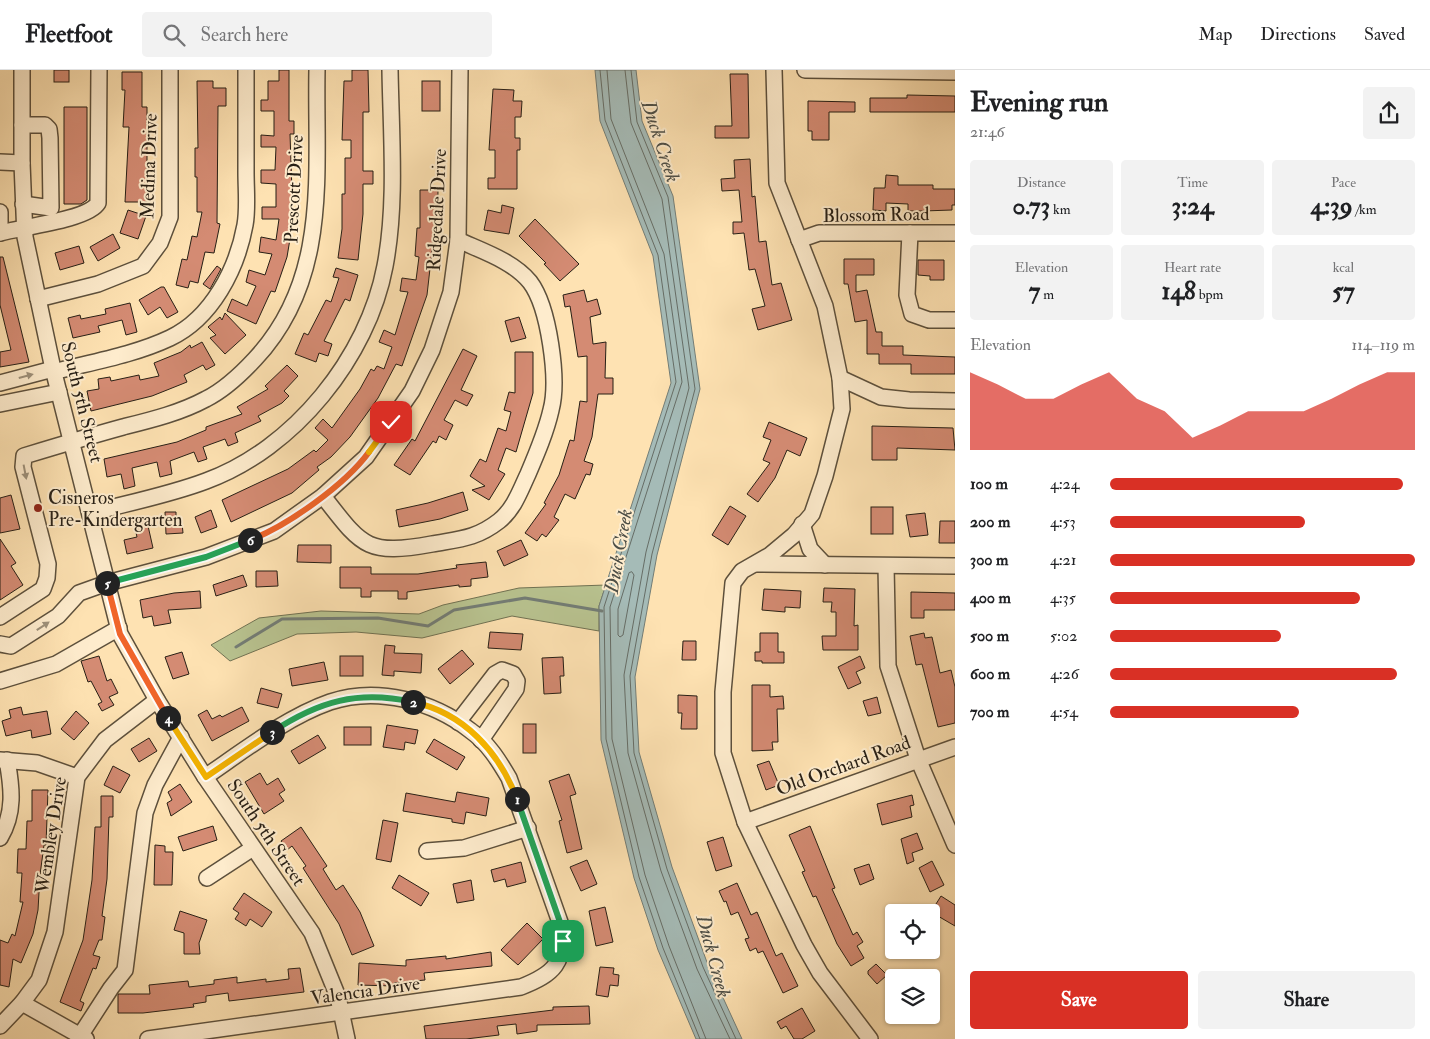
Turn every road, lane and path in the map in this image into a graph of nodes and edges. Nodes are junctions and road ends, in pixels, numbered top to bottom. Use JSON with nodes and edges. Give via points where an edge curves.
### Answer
{"nodes":[{"id":1,"x":22,"y":70,"type":"edge"},
{"id":2,"x":99,"y":70,"type":"edge"},
{"id":3,"x":170,"y":70,"type":"edge"},
{"id":4,"x":246,"y":70,"type":"edge"},
{"id":5,"x":317,"y":70,"type":"edge"},
{"id":6,"x":390,"y":70,"type":"edge"},
{"id":7,"x":460,"y":70,"type":"edge"},
{"id":8,"x":774,"y":70,"type":"edge"},
{"id":9,"x":805,"y":70,"type":"edge"},
{"id":10,"x":861,"y":70,"type":"edge"},
{"id":11,"x":955,"y":72,"type":"edge"},
{"id":12,"x":22,"y":125,"type":"junction"},
{"id":13,"x":0,"y":162,"type":"edge"},
{"id":14,"x":22,"y":162,"type":"junction"},
{"id":15,"x":23,"y":204,"type":"junction"},
{"id":16,"x":0,"y":212,"type":"edge"},
{"id":17,"x":24,"y":232,"type":"junction"},
{"id":18,"x":0,"y":233,"type":"edge"},
{"id":19,"x":910,"y":233,"type":"junction"},
{"id":20,"x":955,"y":233,"type":"edge"},
{"id":21,"x":458,"y":240,"type":"junction"},
{"id":22,"x":799,"y":240,"type":"junction"},
{"id":23,"x":0,"y":243,"type":"edge"},
{"id":24,"x":38,"y":299,"type":"junction"},
{"id":25,"x":955,"y":320,"type":"edge"},
{"id":26,"x":53,"y":370,"type":"junction"},
{"id":27,"x":840,"y":378,"type":"junction"},
{"id":28,"x":0,"y":383,"type":"edge"},
{"id":29,"x":58,"y":392,"type":"junction"},
{"id":30,"x":955,"y":400,"type":"edge"},
{"id":31,"x":0,"y":404,"type":"edge"},
{"id":32,"x":71,"y":441,"type":"junction"},
{"id":33,"x":323,"y":496,"type":"junction"},
{"id":34,"x":90,"y":513,"type":"junction"},
{"id":35,"x":802,"y":524,"type":"junction"},
{"id":36,"x":754,"y":564,"type":"junction"},
{"id":37,"x":825,"y":565,"type":"junction"},
{"id":38,"x":886,"y":566,"type":"junction"},
{"id":39,"x":955,"y":566,"type":"edge"},
{"id":40,"x":107,"y":583,"type":"junction"},
{"id":41,"x":0,"y":617,"type":"edge"},
{"id":42,"x":119,"y":628,"type":"junction"},
{"id":43,"x":4,"y":648,"type":"edge"},
{"id":44,"x":0,"y":681,"type":"edge"},
{"id":45,"x":157,"y":700,"type":"junction"},
{"id":46,"x":458,"y":722,"type":"junction"},
{"id":47,"x":181,"y":738,"type":"junction"},
{"id":48,"x":481,"y":740,"type":"junction"},
{"id":49,"x":955,"y":747,"type":"edge"},
{"id":50,"x":918,"y":758,"type":"junction"},
{"id":51,"x":3,"y":760,"type":"edge"},
{"id":52,"x":77,"y":777,"type":"junction"},
{"id":53,"x":206,"y":777,"type":"junction"},
{"id":54,"x":745,"y":822,"type":"junction"},
{"id":55,"x":528,"y":828,"type":"junction"},
{"id":56,"x":0,"y":838,"type":"edge"},
{"id":57,"x":955,"y":845,"type":"edge"},
{"id":58,"x":253,"y":848,"type":"junction"},
{"id":59,"x":427,"y":851,"type":"dead end"},
{"id":60,"x":207,"y":878,"type":"dead end"},
{"id":61,"x":22,"y":1003,"type":"junction"},
{"id":62,"x":343,"y":1013,"type":"junction"},
{"id":63,"x":0,"y":1026,"type":"edge"},
{"id":64,"x":81,"y":1038,"type":"edge"},
{"id":65,"x":148,"y":1039,"type":"edge"},
{"id":66,"x":347,"y":1039,"type":"edge"},
{"id":67,"x":870,"y":1039,"type":"edge"}],
"edges":[{"from":1,"to":12,"type":"street","name":"South 5th Street"},
{"from":2,"to":17,"type":"street","via":[[98,203],[89,212]]},
{"from":3,"to":24,"type":"street","name":"Medina Drive","via":[[170,217],[160,243],[142,266],[98,284]]},
{"from":4,"to":26,"type":"street","via":[[246,224],[239,251],[214,300],[193,324],[170,338],[120,355]]},
{"from":5,"to":32,"type":"street","name":"Prescott Drive","via":[[315,224],[300,291],[270,343],[244,370],[206,399],[166,415]]},
{"from":6,"to":34,"type":"street","via":[[389,238],[385,268],[375,302],[354,351],[295,426],[246,461],[207,481]]},
{"from":7,"to":21,"type":"street","name":"Ridgedale Drive"},
{"from":8,"to":22,"type":"street","via":[[777,183]]},
{"from":9,"to":10,"type":"street"},
{"from":10,"to":11,"type":"street"},
{"from":12,"to":14,"type":"street","name":"South 5th Street"},
{"from":12,"to":15,"type":"street","via":[[45,125],[50,138],[50,208]]},
{"from":13,"to":14,"type":"street"},
{"from":14,"to":15,"type":"street","name":"South 5th Street"},
{"from":15,"to":17,"type":"street","name":"South 5th Street"},
{"from":16,"to":18,"type":"street"},
{"from":17,"to":18,"type":"street"},
{"from":17,"to":23,"type":"street"},
{"from":17,"to":24,"type":"street","name":"South 5th Street"},
{"from":19,"to":20,"type":"street","name":"Blossom Road"},
{"from":19,"to":22,"type":"street","name":"Blossom Road","via":[[820,233]]},
{"from":19,"to":25,"type":"street","via":[[907,295],[912,314],[929,320]]},
{"from":21,"to":33,"type":"street","name":"Ridgedale Drive","via":[[451,292],[432,350],[412,391],[366,457]]},
{"from":21,"to":33,"type":"street","via":[[501,260],[529,281],[546,321],[553,354],[552,408],[516,502],[500,520],[478,536],[395,550],[371,547],[352,532]]},
{"from":22,"to":27,"type":"street","via":[[825,306]]},
{"from":24,"to":26,"type":"street","name":"South 5th Street"},
{"from":28,"to":26,"type":"street","one_way":true},
{"from":26,"to":29,"type":"street","name":"South 5th Street"},
{"from":27,"to":30,"type":"street","via":[[881,397]]},
{"from":27,"to":35,"type":"street","via":[[842,409],[825,476],[812,514]]},
{"from":29,"to":31,"type":"street"},
{"from":29,"to":32,"type":"street","name":"South 5th Street"},
{"from":32,"to":34,"type":"street","name":"South 5th Street"},
{"from":32,"to":41,"type":"street","name":"Prescott Drive","one_way":true,"via":[[24,456],[23,467],[48,564],[48,578],[43,589]]},
{"from":33,"to":40,"type":"street","name":"Ridgedale Drive","via":[[274,531],[206,557]]},
{"from":34,"to":40,"type":"street","name":"South 5th Street"},
{"from":35,"to":36,"type":"street","via":[[770,555]]},
{"from":35,"to":37,"type":"street","via":[[810,549]]},
{"from":36,"to":37,"type":"street"},
{"from":36,"to":54,"type":"street","via":[[742,571],[733,583],[723,692],[723,753]]},
{"from":37,"to":38,"type":"street"},
{"from":38,"to":39,"type":"street"},
{"from":38,"to":50,"type":"street","via":[[888,666]]},
{"from":40,"to":42,"type":"street","name":"South 5th Street"},
{"from":43,"to":40,"type":"street","name":"Ridgedale Drive","one_way":true,"via":[[58,616],[79,593]]},
{"from":42,"to":44,"type":"street","via":[[56,664]]},
{"from":42,"to":45,"type":"street","name":"South 5th Street"},
{"from":45,"to":47,"type":"street","name":"South 5th Street"},
{"from":45,"to":52,"type":"street","name":"Wembley Drive","via":[[105,740]]},
{"from":46,"to":48,"type":"street"},
{"from":46,"to":48,"type":"street","via":[[495,674],[502,670],[514,674],[516,689]]},
{"from":46,"to":53,"type":"street","via":[[429,705],[392,698],[361,696],[330,702],[277,729]]},
{"from":47,"to":53,"type":"street","name":"South 5th Street"},
{"from":47,"to":64,"type":"street","via":[[155,784],[145,813],[125,970],[110,988]]},
{"from":48,"to":55,"type":"street","via":[[509,778]]},
{"from":49,"to":50,"type":"street","name":"Old Orchard Road"},
{"from":50,"to":54,"type":"street","name":"Old Orchard Road"},
{"from":50,"to":57,"type":"street"},
{"from":51,"to":52,"type":"street","via":[[37,763]]},
{"from":51,"to":56,"type":"street","via":[[12,784],[12,801]]},
{"from":52,"to":61,"type":"street","name":"Wembley Drive","via":[[55,932],[39,980]]},
{"from":53,"to":58,"type":"street","name":"South 5th Street"},
{"from":54,"to":67,"type":"street","via":[[773,885],[820,973]]},
{"from":55,"to":59,"type":"street","via":[[464,848]]},
{"from":55,"to":62,"type":"street","name":"Valencia Drive","via":[[561,925],[563,941],[559,960],[544,978],[521,987]]},
{"from":58,"to":60,"type":"street"},
{"from":58,"to":62,"type":"street","name":"South 5th Street","via":[[312,933]]},
{"from":61,"to":63,"type":"street"},
{"from":61,"to":64,"type":"street"},
{"from":62,"to":65,"type":"street","name":"Valencia Drive"},
{"from":62,"to":66,"type":"street","name":"South 5th Street"}]}
